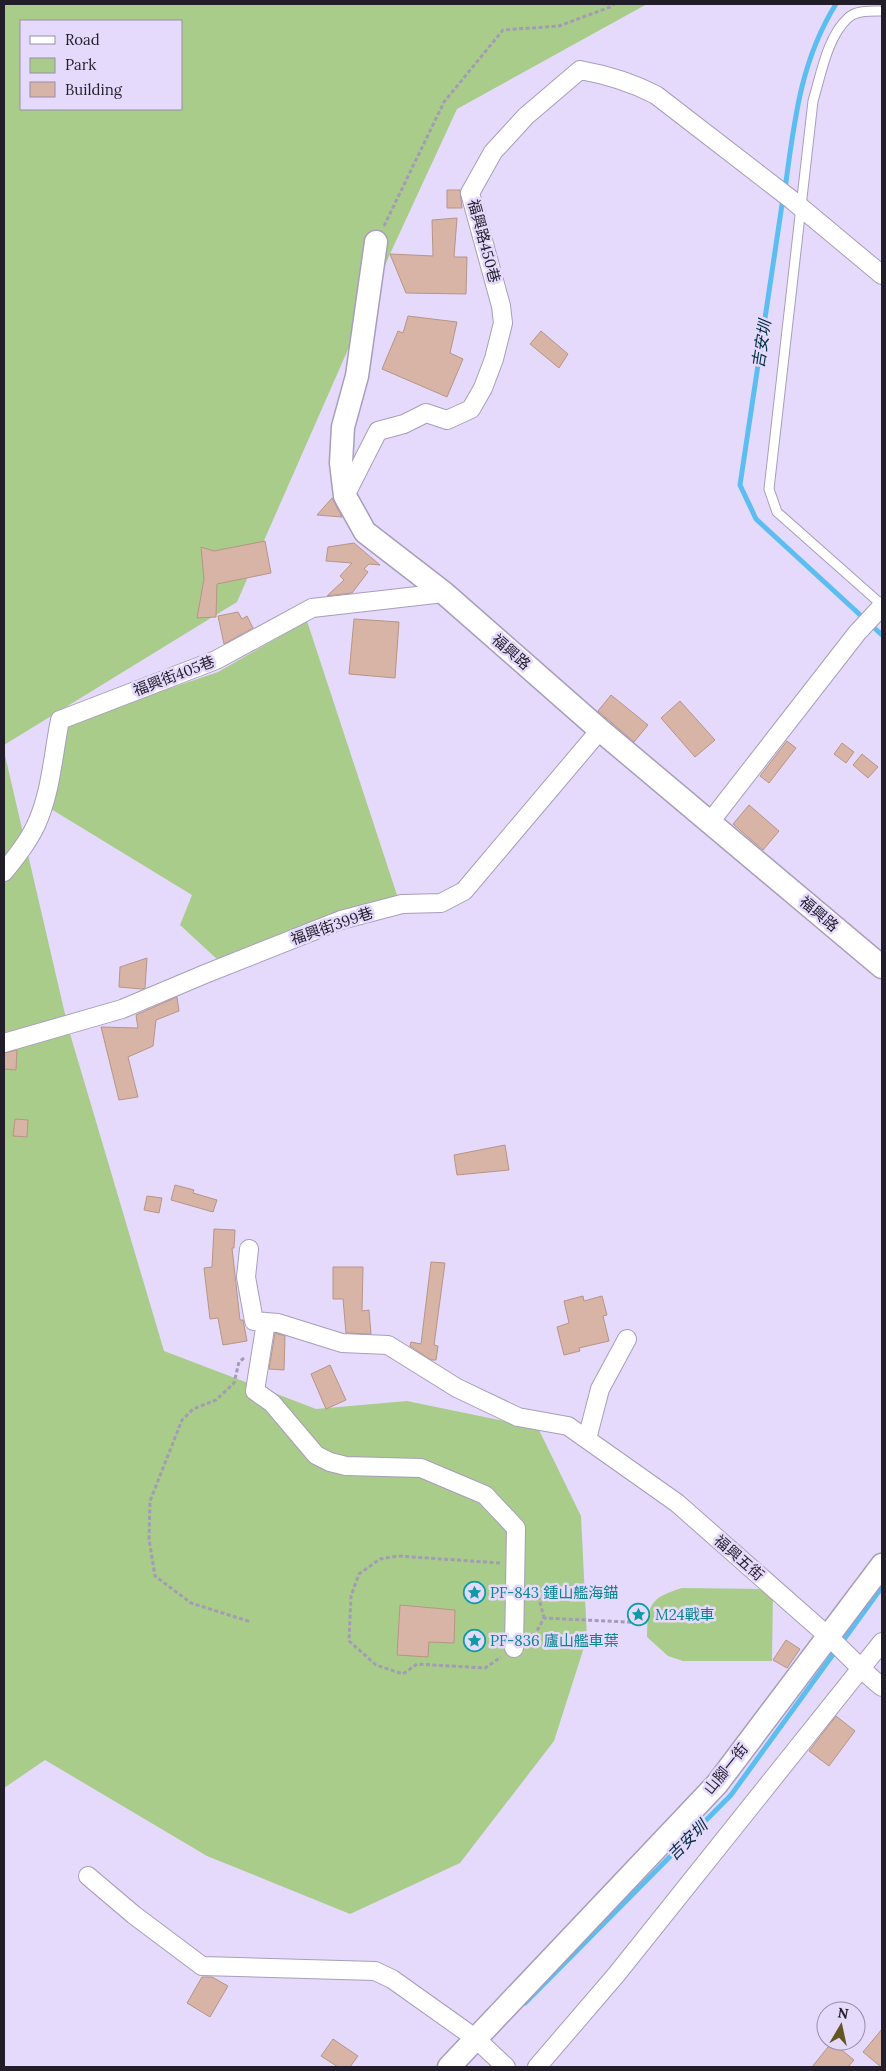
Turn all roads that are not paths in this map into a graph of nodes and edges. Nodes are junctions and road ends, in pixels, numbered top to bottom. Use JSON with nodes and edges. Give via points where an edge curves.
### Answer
{"nodes":[{"id":1,"x":882,"y":11,"type":"edge"},
{"id":2,"x":797,"y":204,"type":"junction"},
{"id":3,"x":376,"y":242,"type":"road end"},
{"id":4,"x":882,"y":275,"type":"edge"},
{"id":5,"x":344,"y":496,"type":"junction"},
{"id":6,"x":444,"y":593,"type":"junction"},
{"id":7,"x":880,"y":608,"type":"edge"},
{"id":8,"x":600,"y":730,"type":"junction"},
{"id":9,"x":710,"y":822,"type":"junction"},
{"id":10,"x":4,"y":872,"type":"edge"},
{"id":11,"x":882,"y":967,"type":"edge"},
{"id":12,"x":4,"y":1044,"type":"edge"},
{"id":13,"x":249,"y":1250,"type":"dead end"},
{"id":14,"x":266,"y":1322,"type":"junction"},
{"id":15,"x":627,"y":1339,"type":"dead end"},
{"id":16,"x":587,"y":1439,"type":"junction"},
{"id":17,"x":882,"y":1565,"type":"edge"},
{"id":18,"x":829,"y":1637,"type":"junction"},
{"id":19,"x":882,"y":1642,"type":"edge"},
{"id":20,"x":522,"y":1645,"type":"road end"},
{"id":21,"x":860,"y":1669,"type":"junction"},
{"id":22,"x":882,"y":1687,"type":"edge"},
{"id":23,"x":88,"y":1876,"type":"dead end"},
{"id":24,"x":475,"y":2038,"type":"junction"},
{"id":25,"x":449,"y":2067,"type":"edge"},
{"id":26,"x":506,"y":2067,"type":"edge"},
{"id":27,"x":537,"y":2067,"type":"edge"}],
"edges":[{"from":1,"to":2,"type":"lane","via":[[848,16],[829,46],[813,101]]},
{"from":2,"to":4,"type":"street"},
{"from":2,"to":5,"type":"street","name":"福興路450巷","via":[[656,94],[631,82],[580,70],[526,116],[493,152],[470,193],[502,306],[503,323],[483,388],[471,409],[447,420],[426,412],[404,424],[378,431]]},
{"from":2,"to":7,"type":"lane","via":[[769,489],[777,512]]},
{"from":3,"to":5,"type":"street","name":"福興路","via":[[357,376],[343,427],[341,463]]},
{"from":5,"to":6,"type":"street","name":"福興路","via":[[365,532]]},
{"from":6,"to":8,"type":"street","name":"福興路"},
{"from":6,"to":10,"type":"street","name":"福興街405巷","via":[[312,608],[216,660],[60,720],[45,802],[22,850]]},
{"from":7,"to":9,"type":"street"},
{"from":8,"to":9,"type":"street","name":"福興路"},
{"from":8,"to":12,"type":"street","name":"福興街399巷","via":[[464,891],[452,899],[441,903],[402,904],[341,920],[122,1009]]},
{"from":9,"to":11,"type":"street","name":"福興路"},
{"from":13,"to":14,"type":"street","via":[[246,1276],[254,1321]]},
{"from":14,"to":16,"type":"street","name":"福興五街","via":[[342,1343],[388,1345],[458,1388],[518,1417],[568,1426]]},
{"from":14,"to":20,"type":"street","via":[[254,1391],[272,1403],[316,1455],[346,1466],[421,1468],[485,1495],[516,1528]]},
{"from":15,"to":16,"type":"street","via":[[600,1389]]},
{"from":16,"to":18,"type":"street","name":"福興五街","via":[[677,1503]]},
{"from":17,"to":18,"type":"street","name":"山腳一街"},
{"from":18,"to":21,"type":"street","name":"福興五街"},
{"from":18,"to":24,"type":"street","name":"山腳一街","via":[[717,1784]]},
{"from":19,"to":21,"type":"street"},
{"from":21,"to":22,"type":"street","name":"福興五街"},
{"from":21,"to":27,"type":"street","via":[[616,1975]]},
{"from":23,"to":24,"type":"street","via":[[202,1966],[375,1971],[392,1979]]},
{"from":24,"to":25,"type":"street","name":"山腳一街"},
{"from":24,"to":26,"type":"street"}]}
